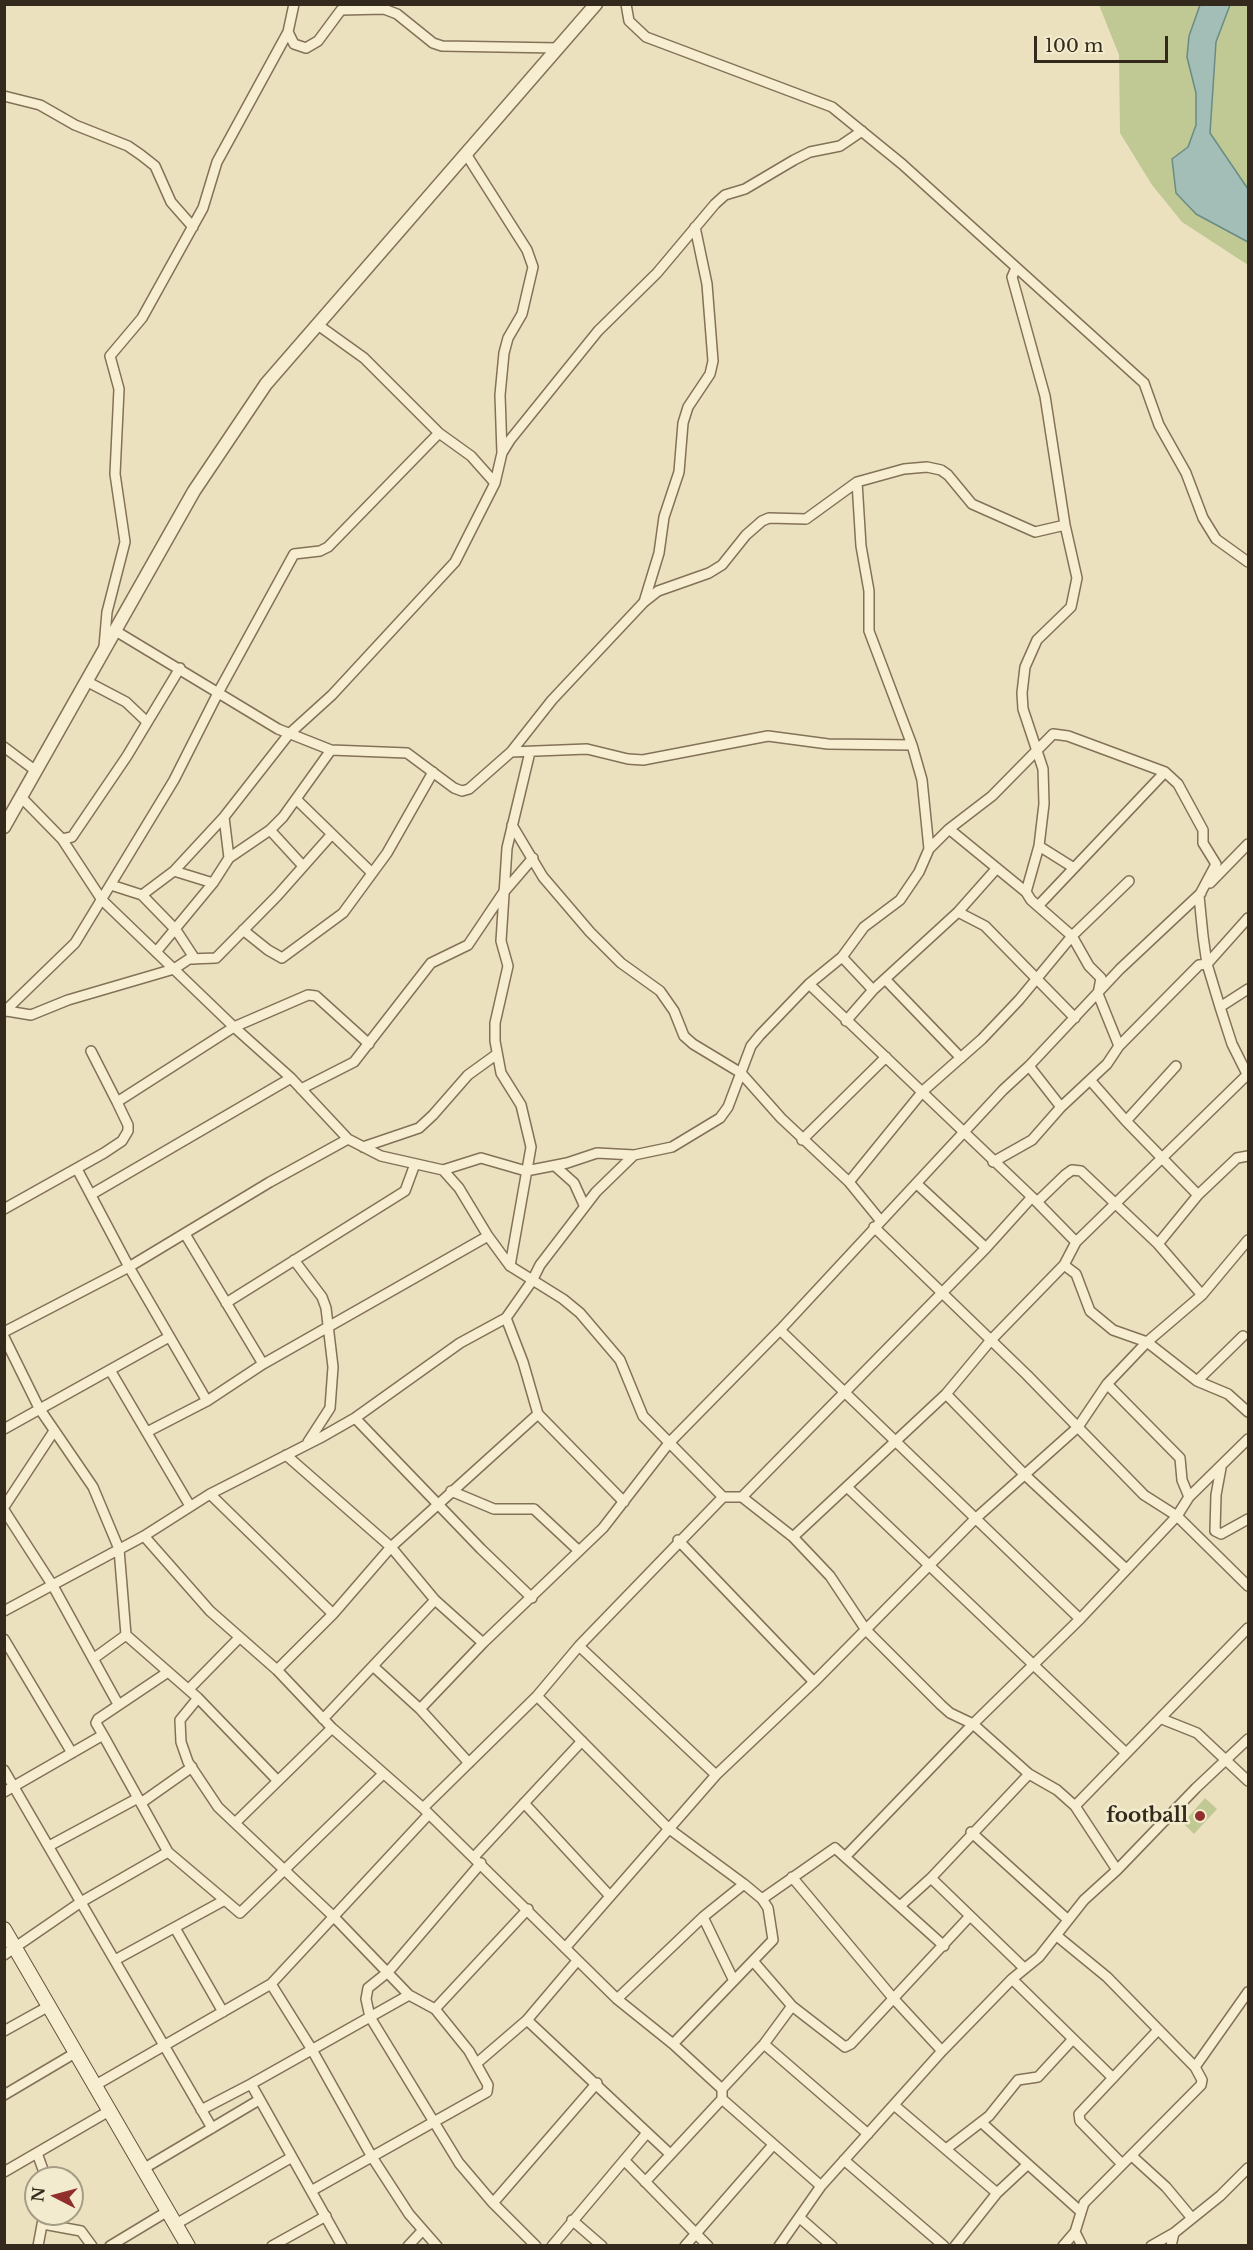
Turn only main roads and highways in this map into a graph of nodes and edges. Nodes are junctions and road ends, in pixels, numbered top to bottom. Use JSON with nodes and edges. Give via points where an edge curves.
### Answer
{"nodes":[{"id":1,"x":4,"y":1929,"type":"edge"},
{"id":2,"x":10,"y":1952,"type":"edge"},
{"id":3,"x":188,"y":2246,"type":"edge"}],
"edges":[{"from":1,"to":2,"type":"main road"},
{"from":2,"to":3,"type":"main road","via":[[49,2006]]}]}
